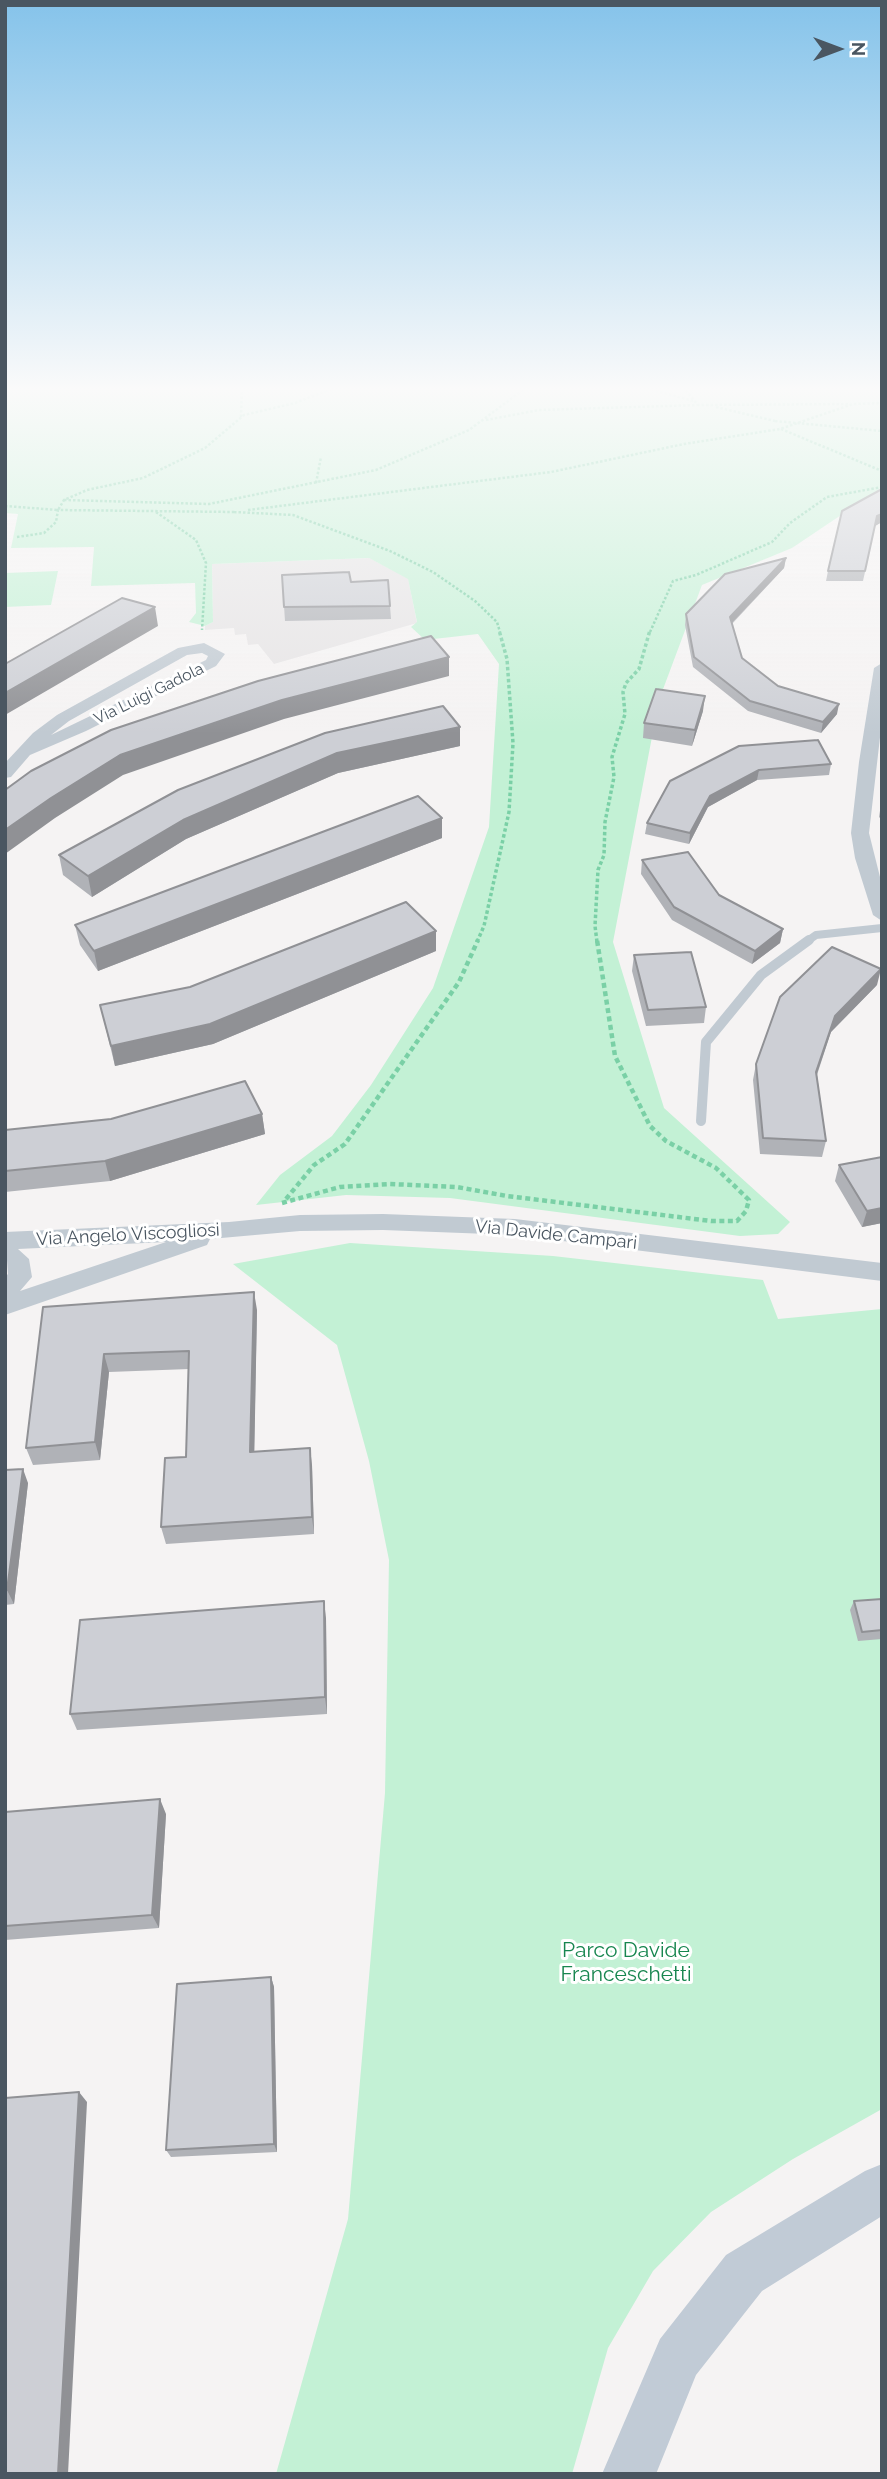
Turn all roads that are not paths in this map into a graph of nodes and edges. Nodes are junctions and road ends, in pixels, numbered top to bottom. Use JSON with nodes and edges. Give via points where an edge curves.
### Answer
{"nodes":[{"id":1,"x":882,"y":668,"type":"edge"},
{"id":2,"x":27,"y":751,"type":"junction"},
{"id":3,"x":5,"y":773,"type":"edge"},
{"id":4,"x":882,"y":915,"type":"edge"},
{"id":5,"x":882,"y":928,"type":"edge"},
{"id":6,"x":701,"y":1121,"type":"dead end"},
{"id":7,"x":229,"y":1230,"type":"junction"},
{"id":8,"x":5,"y":1241,"type":"edge"},
{"id":9,"x":5,"y":1252,"type":"edge"},
{"id":10,"x":882,"y":1272,"type":"edge"},
{"id":11,"x":5,"y":1292,"type":"edge"},
{"id":12,"x":5,"y":1306,"type":"edge"},
{"id":13,"x":882,"y":2188,"type":"edge"},
{"id":14,"x":629,"y":2474,"type":"edge"}],
"edges":[{"from":1,"to":4,"type":"street","via":[[860,833]]},
{"from":2,"to":2,"type":"street","name":"Via Luigi Gadola","via":[[211,663],[217,654],[204,648],[183,651],[62,718]]},
{"from":2,"to":3,"type":"street","name":"Via Luigi Gadola"},
{"from":5,"to":6,"type":"lane","via":[[816,935],[761,975],[706,1042]]},
{"from":7,"to":8,"type":"street","name":"Via Angelo Viscogliosi"},
{"from":7,"to":10,"type":"street","name":"Via Davide Campari","via":[[383,1222],[514,1227]]},
{"from":7,"to":12,"type":"street","name":"Via Angelo Viscogliosi"},
{"from":9,"to":11,"type":"street","via":[[17,1259],[20,1277]]},
{"from":13,"to":14,"type":"street","via":[[744,2273],[678,2357]]}]}
